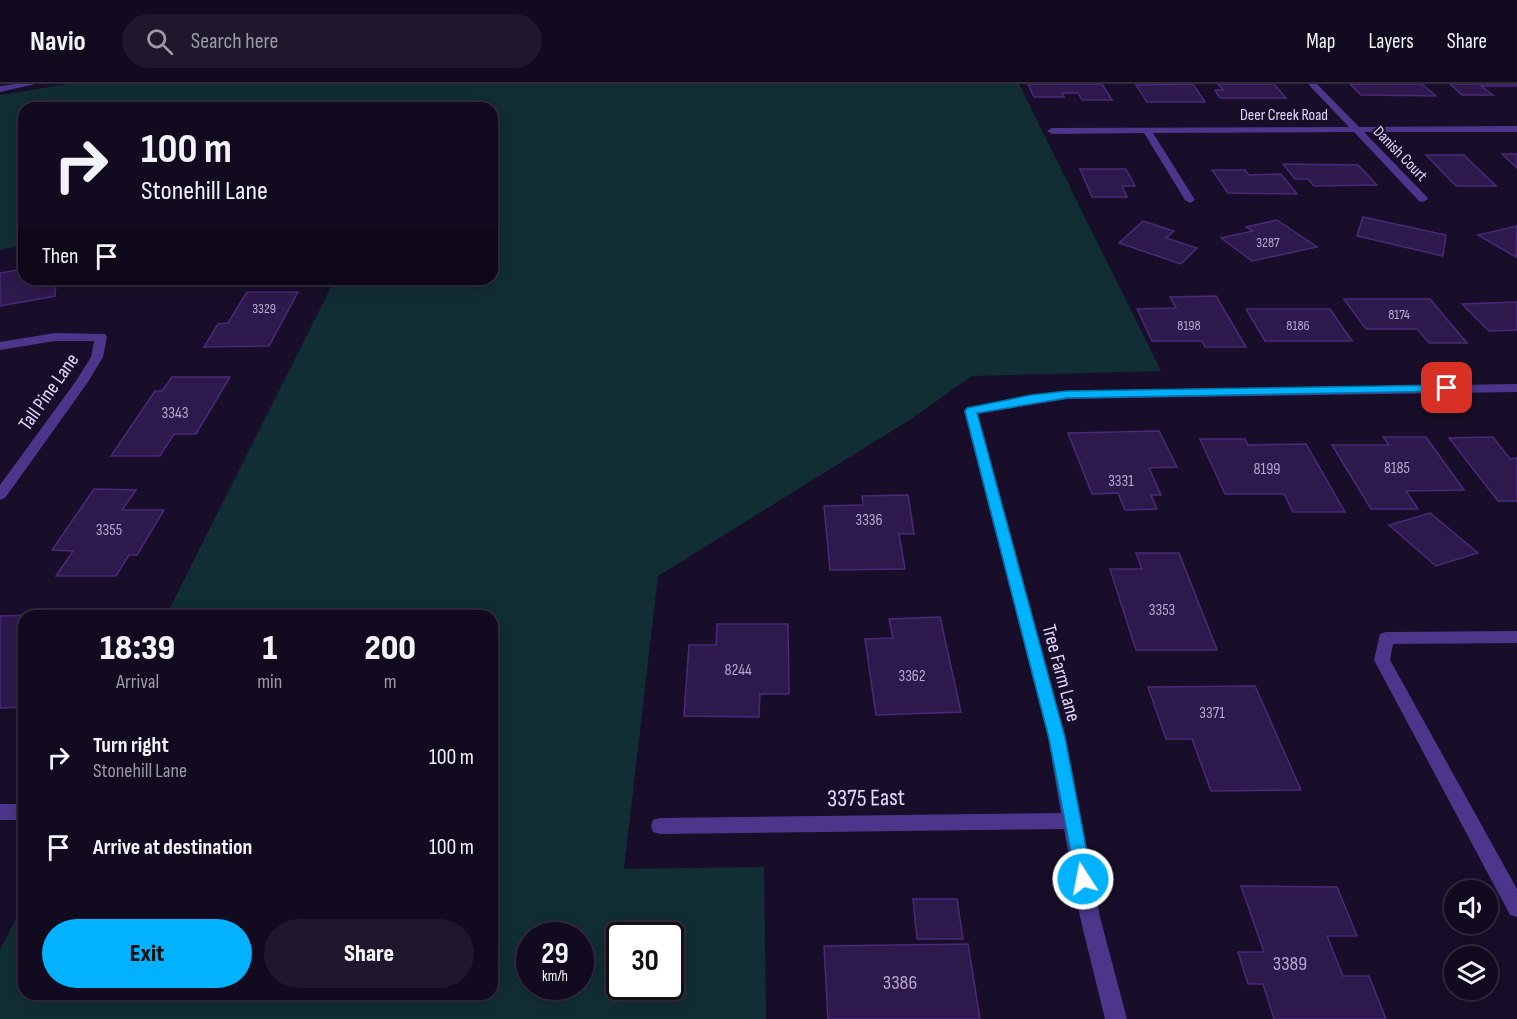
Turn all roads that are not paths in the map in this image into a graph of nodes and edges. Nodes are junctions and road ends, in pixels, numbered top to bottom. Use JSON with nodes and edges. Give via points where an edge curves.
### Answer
{"nodes":[{"id":1,"x":31,"y":84,"type":"edge"},
{"id":2,"x":1311,"y":84,"type":"edge"},
{"id":3,"x":0,"y":90,"type":"edge"},
{"id":4,"x":1355,"y":129,"type":"junction"},
{"id":5,"x":1517,"y":129,"type":"edge"},
{"id":6,"x":1146,"y":130,"type":"junction"},
{"id":7,"x":1052,"y":131,"type":"dead end"},
{"id":8,"x":1423,"y":199,"type":"dead end"},
{"id":9,"x":1190,"y":201,"type":"dead end"},
{"id":10,"x":0,"y":346,"type":"edge"},
{"id":11,"x":1517,"y":388,"type":"edge"},
{"id":12,"x":0,"y":495,"type":"edge"},
{"id":13,"x":1517,"y":637,"type":"edge"},
{"id":14,"x":0,"y":812,"type":"edge"},
{"id":15,"x":18,"y":812,"type":"edge"},
{"id":16,"x":1072,"y":821,"type":"junction"},
{"id":17,"x":660,"y":826,"type":"dead end"},
{"id":18,"x":1517,"y":908,"type":"edge"},
{"id":19,"x":1116,"y":1019,"type":"edge"}],
"edges":[{"from":1,"to":3,"type":"street"},
{"from":2,"to":4,"type":"street","name":"Danish Court"},
{"from":4,"to":5,"type":"street","name":"Deer Creek Road"},
{"from":4,"to":6,"type":"street","name":"Deer Creek Road"},
{"from":4,"to":8,"type":"street","name":"Danish Court"},
{"from":6,"to":7,"type":"street","name":"Deer Creek Road"},
{"from":6,"to":9,"type":"street"},
{"from":10,"to":12,"type":"street","name":"Tall Pine Lane","via":[[55,337],[101,337],[97,357],[82,382]]},
{"from":11,"to":16,"type":"street","name":"Tree Farm Lane","via":[[1067,395],[971,411],[1057,738]]},
{"from":13,"to":18,"type":"street","via":[[1386,638],[1382,660]]},
{"from":14,"to":15,"type":"street"},
{"from":16,"to":17,"type":"street","name":"3375 East"},
{"from":16,"to":19,"type":"street","name":"Tree Farm Lane","via":[[1090,916]]}]}
